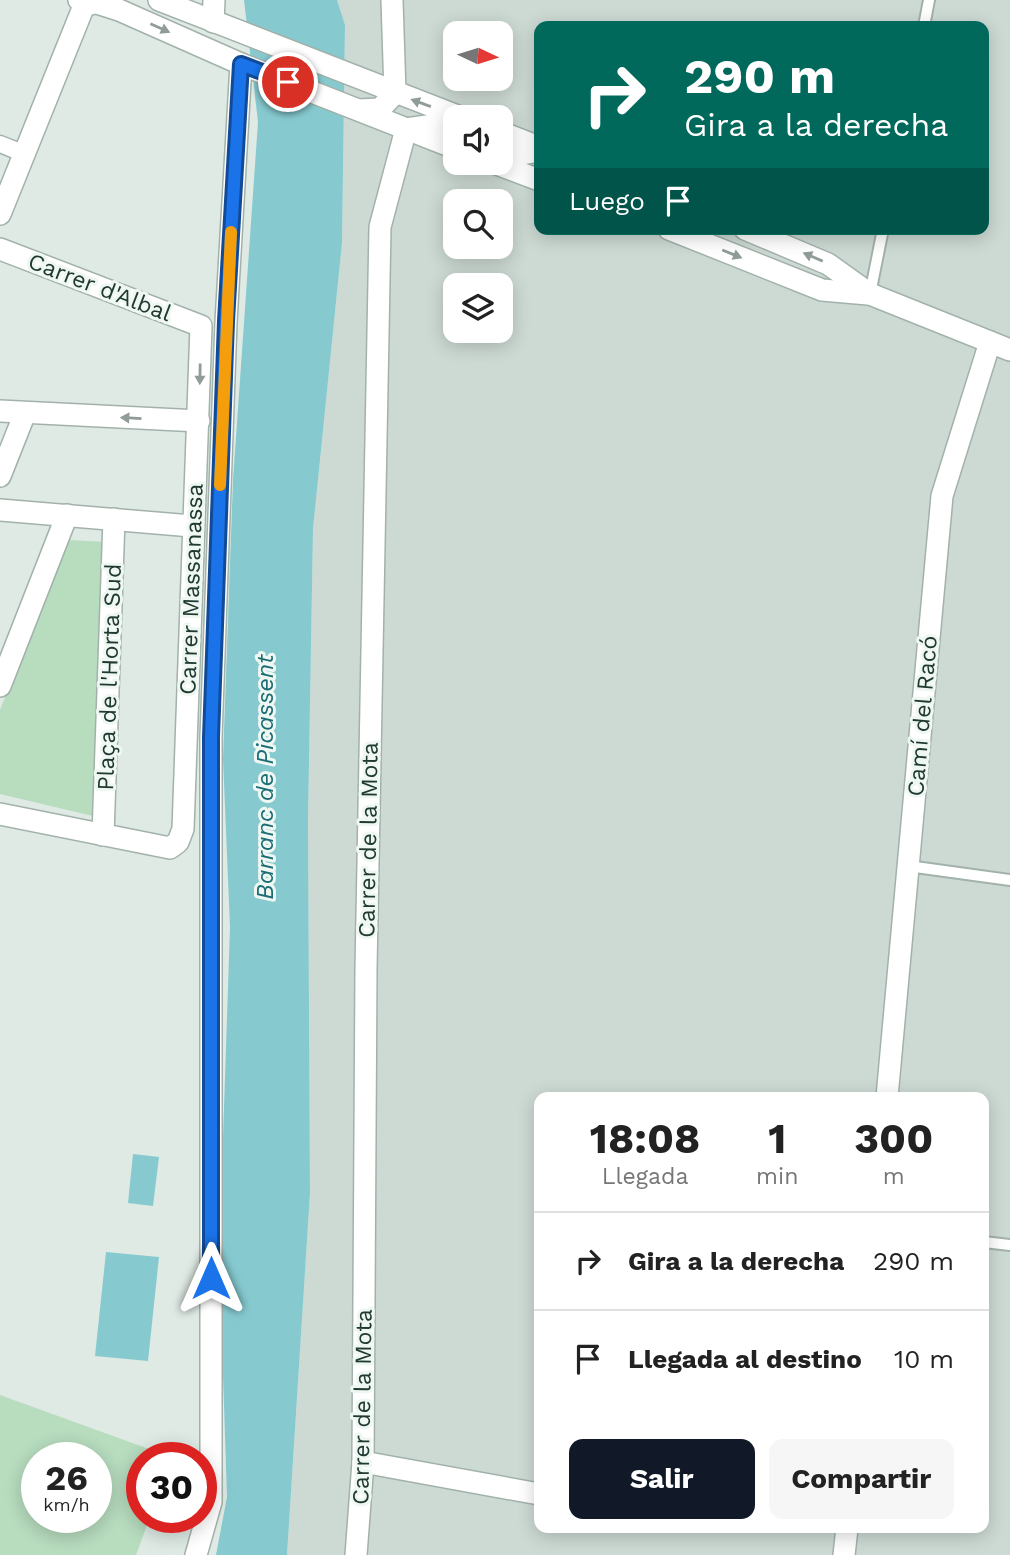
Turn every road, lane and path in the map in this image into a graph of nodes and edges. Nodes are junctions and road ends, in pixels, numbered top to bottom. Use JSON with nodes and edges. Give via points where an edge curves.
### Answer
{"nodes":[{"id":1,"x":159,"y":0,"type":"edge"},
{"id":2,"x":214,"y":0,"type":"edge"},
{"id":3,"x":392,"y":0,"type":"edge"},
{"id":4,"x":929,"y":0,"type":"edge"},
{"id":5,"x":90,"y":1,"type":"edge"},
{"id":6,"x":925,"y":21,"type":"edge"},
{"id":7,"x":213,"y":22,"type":"junction"},
{"id":8,"x":241,"y":64,"type":"junction"},
{"id":9,"x":388,"y":90,"type":"junction"},
{"id":10,"x":443,"y":111,"type":"edge"},
{"id":11,"x":368,"y":114,"type":"junction"},
{"id":12,"x":443,"y":128,"type":"edge"},
{"id":13,"x":406,"y":129,"type":"junction"},
{"id":14,"x":513,"y":138,"type":"edge"},
{"id":15,"x":443,"y":143,"type":"edge"},
{"id":16,"x":0,"y":144,"type":"edge"},
{"id":17,"x":534,"y":147,"type":"edge"},
{"id":18,"x":534,"y":150,"type":"edge"},
{"id":19,"x":25,"y":154,"type":"junction"},
{"id":20,"x":513,"y":156,"type":"edge"},
{"id":21,"x":513,"y":170,"type":"edge"},
{"id":22,"x":534,"y":178,"type":"edge"},
{"id":23,"x":0,"y":214,"type":"edge"},
{"id":24,"x":684,"y":235,"type":"edge"},
{"id":25,"x":759,"y":235,"type":"edge"},
{"id":26,"x":882,"y":235,"type":"edge"},
{"id":27,"x":0,"y":248,"type":"edge"},
{"id":28,"x":870,"y":294,"type":"junction"},
{"id":29,"x":201,"y":326,"type":"joint"},
{"id":30,"x":1000,"y":346,"type":"edge"},
{"id":31,"x":0,"y":411,"type":"edge"},
{"id":32,"x":25,"y":413,"type":"junction"},
{"id":33,"x":199,"y":421,"type":"junction"},
{"id":34,"x":0,"y":476,"type":"edge"},
{"id":35,"x":0,"y":510,"type":"edge"},
{"id":36,"x":67,"y":515,"type":"junction"},
{"id":37,"x":114,"y":519,"type":"junction"},
{"id":38,"x":192,"y":526,"type":"junction"},
{"id":39,"x":0,"y":686,"type":"edge"},
{"id":40,"x":0,"y":814,"type":"edge"},
{"id":41,"x":103,"y":835,"type":"junction"},
{"id":42,"x":908,"y":866,"type":"junction"},
{"id":43,"x":1010,"y":880,"type":"edge"},
{"id":44,"x":887,"y":1092,"type":"edge"},
{"id":45,"x":989,"y":1243,"type":"edge"},
{"id":46,"x":1010,"y":1245,"type":"edge"},
{"id":47,"x":363,"y":1462,"type":"junction"},
{"id":48,"x":534,"y":1493,"type":"edge"},
{"id":49,"x":846,"y":1533,"type":"edge"},
{"id":50,"x":196,"y":1555,"type":"edge"},
{"id":51,"x":356,"y":1555,"type":"edge"},
{"id":52,"x":844,"y":1555,"type":"edge"}],
"edges":[{"from":1,"to":7,"type":"street"},
{"from":2,"to":7,"type":"street"},
{"from":3,"to":9,"type":"street"},
{"from":4,"to":6,"type":"lane"},
{"from":5,"to":8,"type":"street","one_way":true},
{"from":5,"to":19,"type":"street"},
{"from":7,"to":9,"type":"street"},
{"from":8,"to":11,"type":"street"},
{"from":8,"to":50,"type":"street","name":"Carrer Massanassa","via":[[226,321],[211,737],[211,1502]]},
{"from":10,"to":9,"type":"street","one_way":true},
{"from":9,"to":11,"type":"street","via":[[380,109]]},
{"from":11,"to":13,"type":"street"},
{"from":12,"to":13,"type":"street","via":[[434,125]]},
{"from":13,"to":15,"type":"street"},
{"from":13,"to":47,"type":"street","name":"Carrer de la Mota","via":[[380,228],[366,970]]},
{"from":14,"to":17,"type":"street"},
{"from":16,"to":19,"type":"street"},
{"from":18,"to":20,"type":"street"},
{"from":19,"to":23,"type":"street"},
{"from":21,"to":22,"type":"street"},
{"from":24,"to":28,"type":"street","one_way":true,"via":[[822,290]]},
{"from":28,"to":25,"type":"street","one_way":true,"via":[[828,264]]},
{"from":26,"to":28,"type":"lane"},
{"from":27,"to":29,"type":"street","name":"Carrer d'Albal"},
{"from":28,"to":30,"type":"street"},
{"from":29,"to":33,"type":"street","name":"Carrer Massanassa","one_way":true},
{"from":30,"to":42,"type":"street","name":"Camí del Racó","via":[[942,496]]},
{"from":31,"to":32,"type":"street"},
{"from":33,"to":32,"type":"street","one_way":true},
{"from":32,"to":34,"type":"street"},
{"from":33,"to":38,"type":"street","name":"Carrer Massanassa"},
{"from":35,"to":36,"type":"street"},
{"from":36,"to":37,"type":"street"},
{"from":36,"to":39,"type":"street"},
{"from":37,"to":38,"type":"street"},
{"from":37,"to":41,"type":"street","name":"Plaça de l'Horta Sud"},
{"from":38,"to":41,"type":"street","name":"Carrer Massanassa","via":[[183,829],[170,848]]},
{"from":40,"to":41,"type":"street"},
{"from":42,"to":43,"type":"lane"},
{"from":42,"to":44,"type":"street","name":"Camí del Racó"},
{"from":45,"to":46,"type":"lane"},
{"from":47,"to":48,"type":"street"},
{"from":47,"to":51,"type":"street","name":"Carrer de la Mota"},
{"from":49,"to":52,"type":"street"}]}
